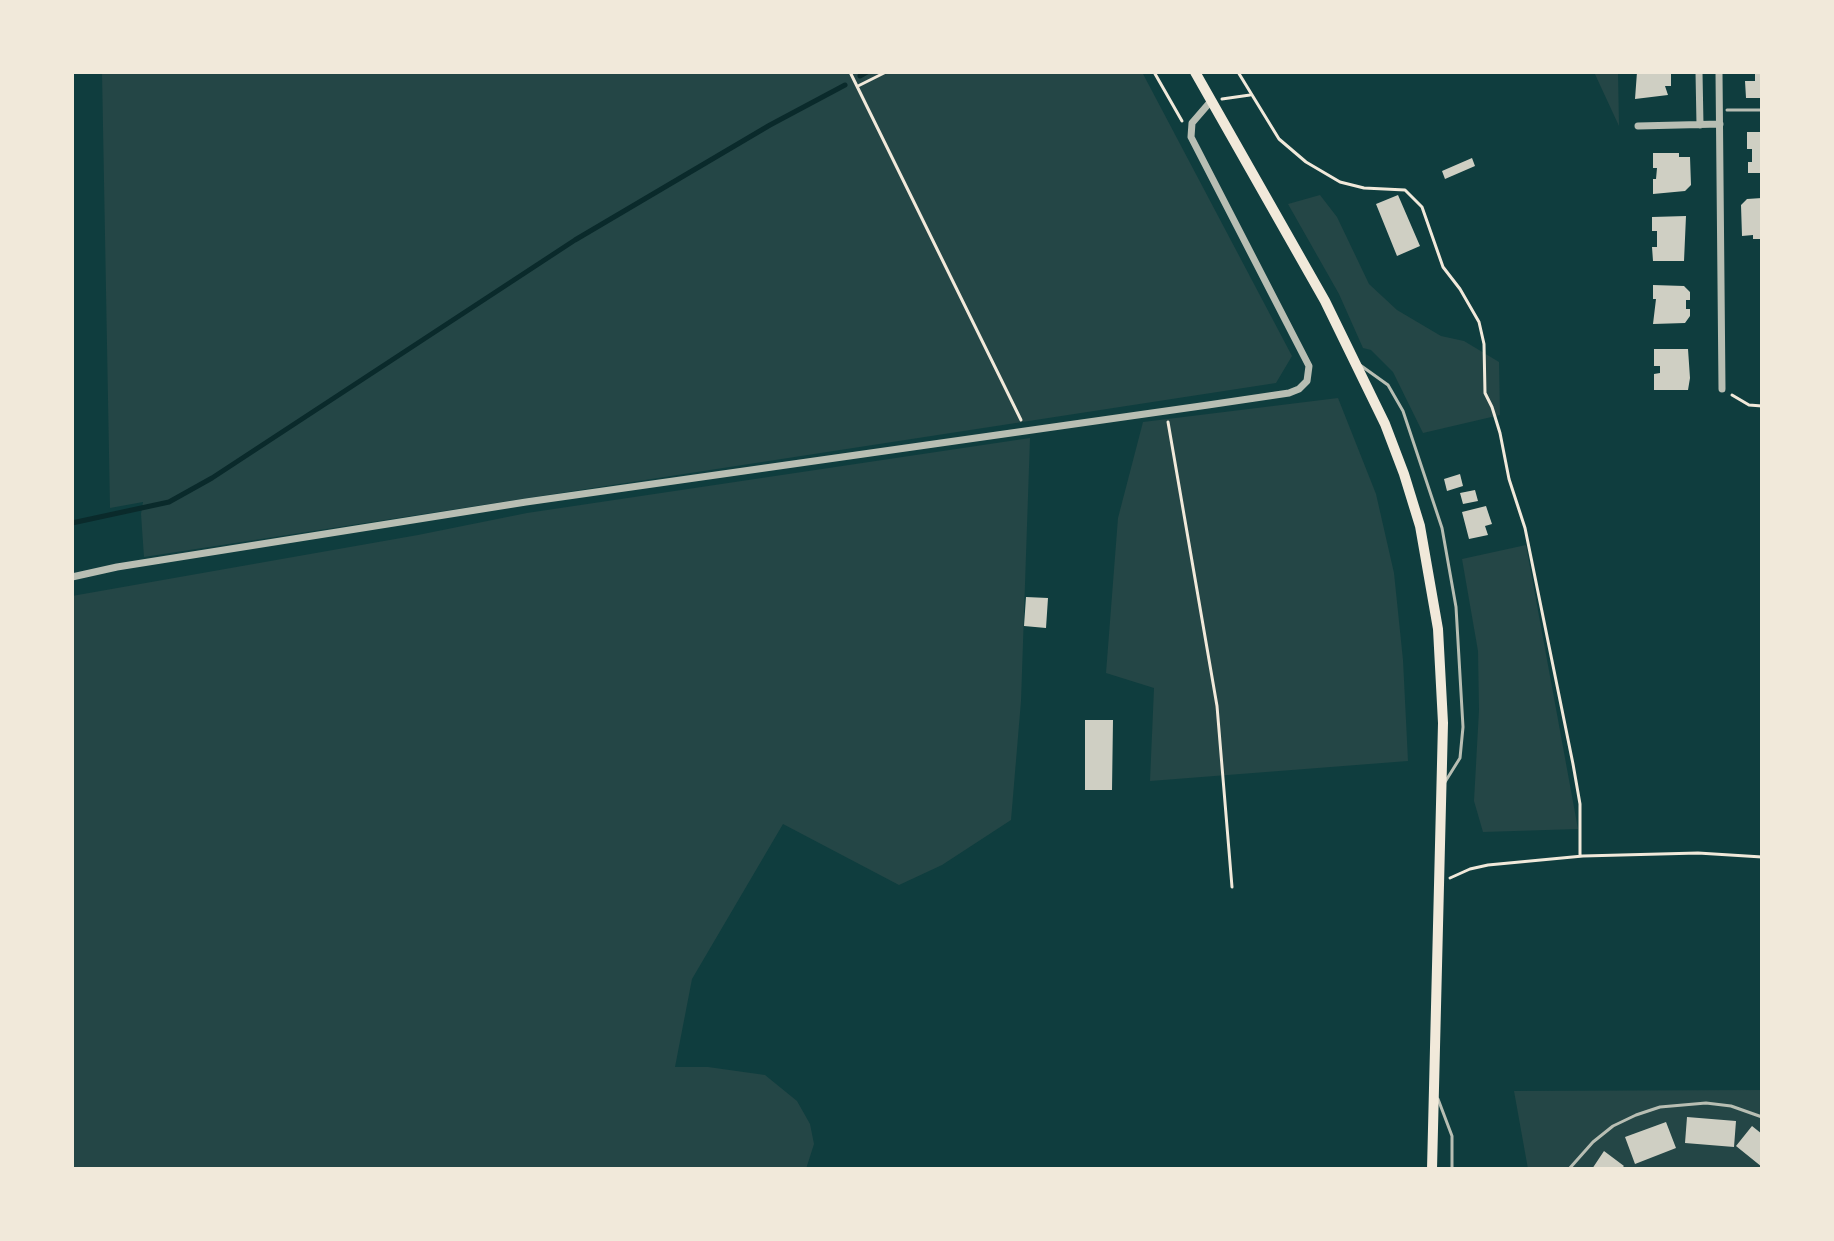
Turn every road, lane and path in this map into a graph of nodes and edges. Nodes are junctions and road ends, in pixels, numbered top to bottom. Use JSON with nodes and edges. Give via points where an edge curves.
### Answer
{"nodes":[{"id":1,"x":850,"y":72,"type":"edge"},
{"id":2,"x":886,"y":72,"type":"edge"},
{"id":3,"x":1154,"y":72,"type":"edge"},
{"id":4,"x":1195,"y":72,"type":"edge"},
{"id":5,"x":1238,"y":72,"type":"edge"},
{"id":6,"x":1699,"y":72,"type":"edge"},
{"id":7,"x":1719,"y":72,"type":"edge"},
{"id":8,"x":858,"y":86,"type":"junction"},
{"id":9,"x":1250,"y":95,"type":"junction"},
{"id":10,"x":1211,"y":101,"type":"junction"},
{"id":11,"x":1727,"y":110,"type":"dead end"},
{"id":12,"x":1762,"y":110,"type":"edge"},
{"id":13,"x":1720,"y":124,"type":"junction"},
{"id":14,"x":1700,"y":125,"type":"junction"},
{"id":15,"x":1638,"y":126,"type":"dead end"},
{"id":16,"x":1191,"y":137,"type":"junction"},
{"id":17,"x":1353,"y":360,"type":"junction"},
{"id":18,"x":1722,"y":389,"type":"joint"},
{"id":19,"x":1762,"y":406,"type":"edge"},
{"id":20,"x":1166,"y":411,"type":"junction"},
{"id":21,"x":1022,"y":431,"type":"junction"},
{"id":22,"x":72,"y":577,"type":"edge"},
{"id":23,"x":1441,"y":789,"type":"junction"},
{"id":24,"x":1580,"y":856,"type":"junction"},
{"id":25,"x":1762,"y":857,"type":"edge"},
{"id":26,"x":1439,"y":883,"type":"junction"},
{"id":27,"x":1232,"y":887,"type":"dead end"},
{"id":28,"x":1433,"y":1087,"type":"junction"},
{"id":29,"x":1762,"y":1117,"type":"edge"},
{"id":30,"x":1432,"y":1169,"type":"edge"},
{"id":31,"x":1452,"y":1169,"type":"edge"},
{"id":32,"x":1569,"y":1169,"type":"edge"}],
"edges":[{"from":1,"to":8,"type":"path"},
{"from":2,"to":8,"type":"path"},
{"from":3,"to":16,"type":"path"},
{"from":4,"to":10,"type":"main road"},
{"from":5,"to":9,"type":"path"},
{"from":6,"to":14,"type":"street"},
{"from":7,"to":13,"type":"street"},
{"from":8,"to":21,"type":"path","via":[[1021,416]]},
{"from":9,"to":10,"type":"path"},
{"from":9,"to":24,"type":"path","via":[[1279,139],[1306,162],[1340,182],[1405,190],[1422,207],[1443,267],[1479,322],[1485,393],[1525,528],[1573,764]]},
{"from":10,"to":16,"type":"street","via":[[1192,123]]},
{"from":10,"to":17,"type":"main road"},
{"from":11,"to":12,"type":"lane"},
{"from":13,"to":14,"type":"street"},
{"from":13,"to":18,"type":"street"},
{"from":14,"to":15,"type":"street"},
{"from":16,"to":20,"type":"street","via":[[1309,366],[1307,381],[1289,393]]},
{"from":17,"to":23,"type":"main road","via":[[1385,424],[1420,526],[1438,629]]},
{"from":17,"to":23,"type":"lane","via":[[1388,385],[1403,411],[1442,528],[1456,607],[1463,727],[1460,758]]},
{"from":18,"to":19,"type":"path","via":[[1749,405]]},
{"from":20,"to":21,"type":"street"},
{"from":20,"to":27,"type":"path","via":[[1217,706]]},
{"from":21,"to":22,"type":"street","via":[[526,502]]},
{"from":23,"to":26,"type":"main road"},
{"from":24,"to":25,"type":"path"},
{"from":24,"to":26,"type":"path","via":[[1488,865]]},
{"from":26,"to":28,"type":"main road"},
{"from":28,"to":30,"type":"main road"},
{"from":28,"to":31,"type":"lane","via":[[1452,1136]]},
{"from":29,"to":32,"type":"lane","via":[[1731,1106],[1660,1107],[1613,1126]]}]}
